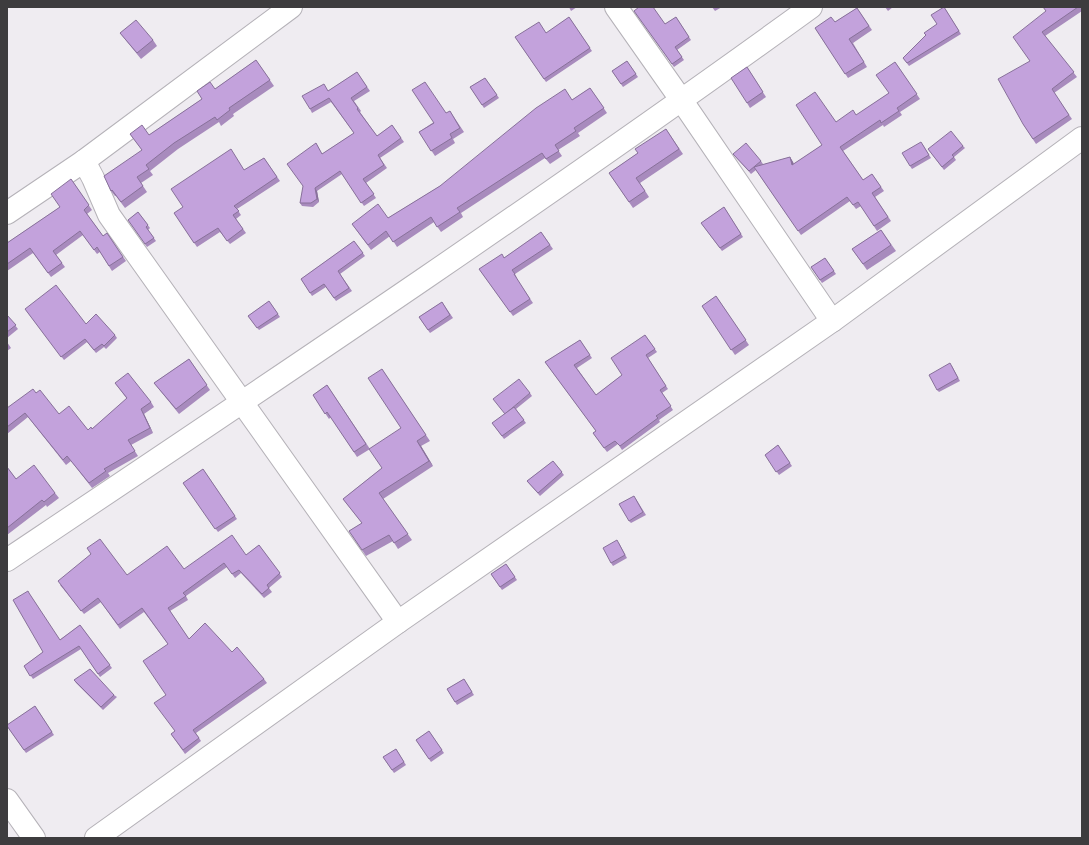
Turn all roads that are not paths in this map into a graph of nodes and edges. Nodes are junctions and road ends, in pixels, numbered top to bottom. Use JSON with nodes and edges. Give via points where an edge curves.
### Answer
{"nodes":[{"id":1,"x":291,"y":7,"type":"edge"},
{"id":2,"x":616,"y":7,"type":"edge"},
{"id":3,"x":811,"y":7,"type":"edge"},
{"id":4,"x":682,"y":101,"type":"junction"},
{"id":5,"x":1082,"y":138,"type":"edge"},
{"id":6,"x":84,"y":161,"type":"junction"},
{"id":7,"x":7,"y":213,"type":"edge"},
{"id":8,"x":832,"y":321,"type":"junction"},
{"id":9,"x":242,"y":403,"type":"junction"},
{"id":10,"x":7,"y":560,"type":"edge"},
{"id":11,"x":398,"y":622,"type":"junction"},
{"id":12,"x":7,"y":800,"type":"edge"},
{"id":13,"x":34,"y":838,"type":"edge"},
{"id":14,"x":96,"y":838,"type":"edge"}],
"edges":[{"from":1,"to":6,"type":"street"},
{"from":2,"to":4,"type":"street"},
{"from":3,"to":4,"type":"street"},
{"from":4,"to":8,"type":"street"},
{"from":4,"to":9,"type":"street"},
{"from":5,"to":8,"type":"street"},
{"from":6,"to":7,"type":"street"},
{"from":6,"to":9,"type":"street","via":[[109,215]]},
{"from":8,"to":11,"type":"street"},
{"from":9,"to":10,"type":"street"},
{"from":9,"to":11,"type":"street"},
{"from":11,"to":14,"type":"street"},
{"from":12,"to":13,"type":"street"}]}
